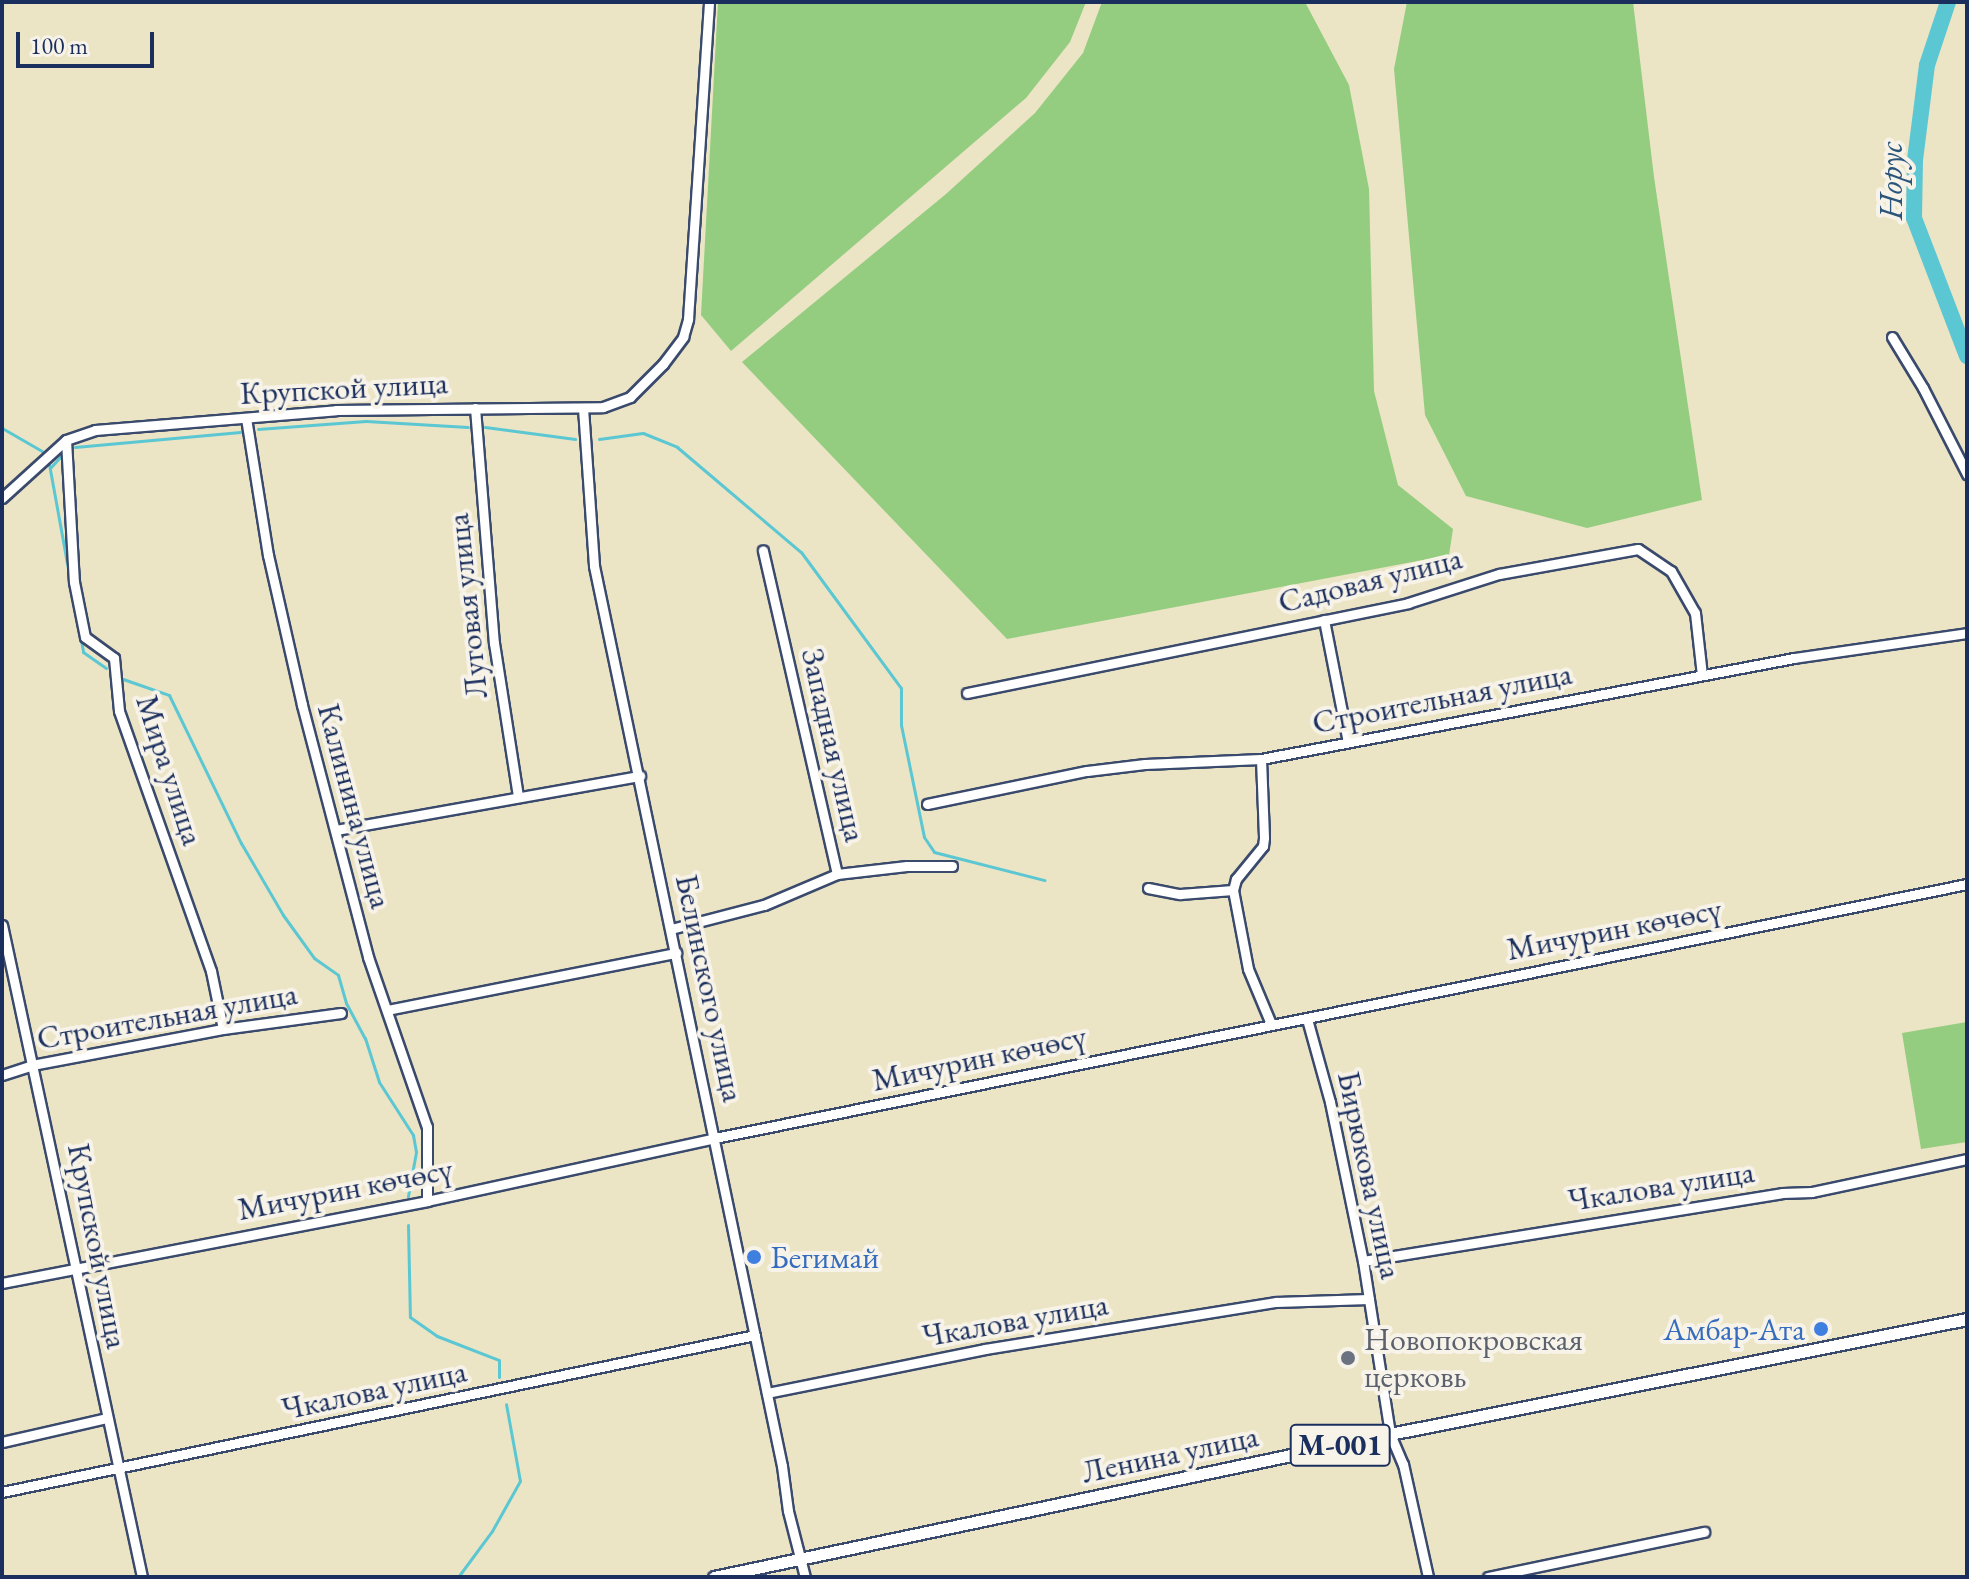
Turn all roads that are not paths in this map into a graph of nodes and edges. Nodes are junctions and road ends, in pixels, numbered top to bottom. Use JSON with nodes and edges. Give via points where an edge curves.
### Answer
{"nodes":[{"id":1,"x":709,"y":2,"type":"edge"},
{"id":2,"x":1892,"y":337,"type":"dead end"},
{"id":3,"x":475,"y":408,"type":"junction"},
{"id":4,"x":583,"y":408,"type":"junction"},
{"id":5,"x":246,"y":418,"type":"junction"},
{"id":6,"x":66,"y":440,"type":"junction"},
{"id":7,"x":1967,"y":474,"type":"edge"},
{"id":8,"x":2,"y":498,"type":"edge"},
{"id":9,"x":763,"y":550,"type":"dead end"},
{"id":10,"x":1324,"y":620,"type":"junction"},
{"id":11,"x":1967,"y":633,"type":"edge"},
{"id":12,"x":1702,"y":675,"type":"junction"},
{"id":13,"x":967,"y":693,"type":"dead end"},
{"id":14,"x":1348,"y":742,"type":"junction"},
{"id":15,"x":1261,"y":759,"type":"junction"},
{"id":16,"x":640,"y":776,"type":"junction"},
{"id":17,"x":518,"y":797,"type":"junction"},
{"id":18,"x":927,"y":804,"type":"dead end"},
{"id":19,"x":336,"y":830,"type":"junction"},
{"id":20,"x":952,"y":866,"type":"dead end"},
{"id":21,"x":837,"y":874,"type":"junction"},
{"id":22,"x":1967,"y":884,"type":"edge"},
{"id":23,"x":1148,"y":888,"type":"dead end"},
{"id":24,"x":1233,"y":890,"type":"junction"},
{"id":25,"x":2,"y":925,"type":"edge"},
{"id":26,"x":671,"y":929,"type":"junction"},
{"id":27,"x":676,"y":953,"type":"junction"},
{"id":28,"x":387,"y":1010,"type":"junction"},
{"id":29,"x":341,"y":1013,"type":"dead end"},
{"id":30,"x":1307,"y":1019,"type":"junction"},
{"id":31,"x":1271,"y":1024,"type":"junction"},
{"id":32,"x":223,"y":1029,"type":"junction"},
{"id":33,"x":32,"y":1065,"type":"junction"},
{"id":34,"x":2,"y":1075,"type":"edge"},
{"id":35,"x":715,"y":1138,"type":"junction"},
{"id":36,"x":1967,"y":1159,"type":"edge"},
{"id":37,"x":427,"y":1201,"type":"junction"},
{"id":38,"x":1363,"y":1261,"type":"junction"},
{"id":39,"x":74,"y":1267,"type":"junction"},
{"id":40,"x":2,"y":1283,"type":"edge"},
{"id":41,"x":1369,"y":1299,"type":"junction"},
{"id":42,"x":1967,"y":1319,"type":"edge"},
{"id":43,"x":755,"y":1335,"type":"junction"},
{"id":44,"x":767,"y":1393,"type":"junction"},
{"id":45,"x":107,"y":1418,"type":"junction"},
{"id":46,"x":1390,"y":1434,"type":"junction"},
{"id":47,"x":2,"y":1442,"type":"edge"},
{"id":48,"x":118,"y":1471,"type":"junction"},
{"id":49,"x":2,"y":1492,"type":"edge"},
{"id":50,"x":1704,"y":1532,"type":"dead end"},
{"id":51,"x":801,"y":1558,"type":"junction"},
{"id":52,"x":142,"y":1577,"type":"edge"},
{"id":53,"x":714,"y":1577,"type":"edge"},
{"id":54,"x":805,"y":1577,"type":"edge"},
{"id":55,"x":1428,"y":1577,"type":"edge"},
{"id":56,"x":1488,"y":1577,"type":"edge"}],
"edges":[{"from":1,"to":4,"type":"street","name":"Крупской улица","via":[[692,280],[683,337],[630,397]]},
{"from":2,"to":7,"type":"street"},
{"from":3,"to":4,"type":"street","name":"Крупской улица"},
{"from":3,"to":5,"type":"street","name":"Крупской улица","via":[[336,410]]},
{"from":3,"to":17,"type":"street","name":"Луговая улица","via":[[494,643]]},
{"from":4,"to":16,"type":"street","name":"Белинского улица","via":[[594,566]]},
{"from":5,"to":6,"type":"street","name":"Крупской улица","via":[[95,430]]},
{"from":5,"to":19,"type":"street","name":"Калинина улица","via":[[268,555]]},
{"from":6,"to":8,"type":"street","name":"Крупской улица"},
{"from":6,"to":32,"type":"street","name":"Мира улица","via":[[74,582],[85,637],[114,658],[119,711],[211,971]]},
{"from":9,"to":21,"type":"street","name":"Западная улица"},
{"from":10,"to":12,"type":"street","name":"Садовая улица","via":[[1408,603],[1499,574],[1638,549],[1671,571],[1695,613]]},
{"from":10,"to":13,"type":"street","name":"Садовая улица"},
{"from":10,"to":14,"type":"street"},
{"from":11,"to":12,"type":"street","name":"Строительная улица"},
{"from":12,"to":14,"type":"street","name":"Строительная улица"},
{"from":14,"to":15,"type":"street","name":"Строительная улица"},
{"from":15,"to":18,"type":"street","name":"Строительная улица","via":[[1087,771]]},
{"from":15,"to":24,"type":"street","via":[[1263,846]]},
{"from":16,"to":17,"type":"street"},
{"from":16,"to":26,"type":"street","name":"Белинского улица"},
{"from":17,"to":19,"type":"street"},
{"from":19,"to":28,"type":"street","name":"Калинина улица"},
{"from":20,"to":21,"type":"street"},
{"from":21,"to":26,"type":"street","name":"Западная улица","via":[[764,905]]},
{"from":22,"to":30,"type":"street","name":"Мичурин көчөсү"},
{"from":23,"to":24,"type":"street","via":[[1180,894]]},
{"from":24,"to":31,"type":"street","via":[[1248,969]]},
{"from":25,"to":33,"type":"street","name":"Крупской улица"},
{"from":26,"to":27,"type":"street","name":"Белинского улица"},
{"from":27,"to":28,"type":"street"},
{"from":27,"to":35,"type":"street","name":"Белинского улица"},
{"from":28,"to":37,"type":"street","name":"Калинина улица","via":[[427,1127]]},
{"from":29,"to":32,"type":"street","name":"Строительная улица"},
{"from":30,"to":31,"type":"street","name":"Мичурин көчөсү"},
{"from":30,"to":38,"type":"street","name":"Бирюкова улица"},
{"from":31,"to":35,"type":"street","name":"Мичурин көчөсү"},
{"from":32,"to":33,"type":"street","name":"Строительная улица"},
{"from":33,"to":34,"type":"street","name":"Строительная улица"},
{"from":33,"to":39,"type":"street","name":"Крупской улица"},
{"from":35,"to":37,"type":"street","name":"Мичурин көчөсү"},
{"from":35,"to":43,"type":"street","name":"Белинского улица"},
{"from":36,"to":38,"type":"street","name":"Чкалова улица","via":[[1812,1192]]},
{"from":37,"to":39,"type":"street","name":"Мичурин көчөсү"},
{"from":38,"to":41,"type":"street","name":"Бирюкова улица"},
{"from":39,"to":40,"type":"street","name":"Мичурин көчөсү"},
{"from":39,"to":45,"type":"street","name":"Крупской улица"},
{"from":41,"to":44,"type":"street","name":"Чкалова улица","via":[[1261,1305],[985,1349]]},
{"from":41,"to":46,"type":"street","name":"Бирюкова улица"},
{"from":42,"to":46,"type":"main road","name":"Ленина улица","number":"М-001"},
{"from":43,"to":44,"type":"street","name":"Белинского улица"},
{"from":43,"to":48,"type":"street","name":"Чкалова улица"},
{"from":44,"to":51,"type":"street","name":"Белинского улица"},
{"from":45,"to":47,"type":"street"},
{"from":45,"to":48,"type":"street","name":"Крупской улица"},
{"from":46,"to":51,"type":"main road","name":"Ленина улица","number":"М-001"},
{"from":46,"to":55,"type":"street","name":"Бирюкова улица","via":[[1403,1464]]},
{"from":48,"to":49,"type":"street","name":"Чкалова улица"},
{"from":48,"to":52,"type":"street","name":"Крупской улица"},
{"from":50,"to":56,"type":"street"},
{"from":51,"to":53,"type":"main road","name":"Ленина улица","number":"М-001"},
{"from":51,"to":54,"type":"street","name":"Белинского улица"}]}
